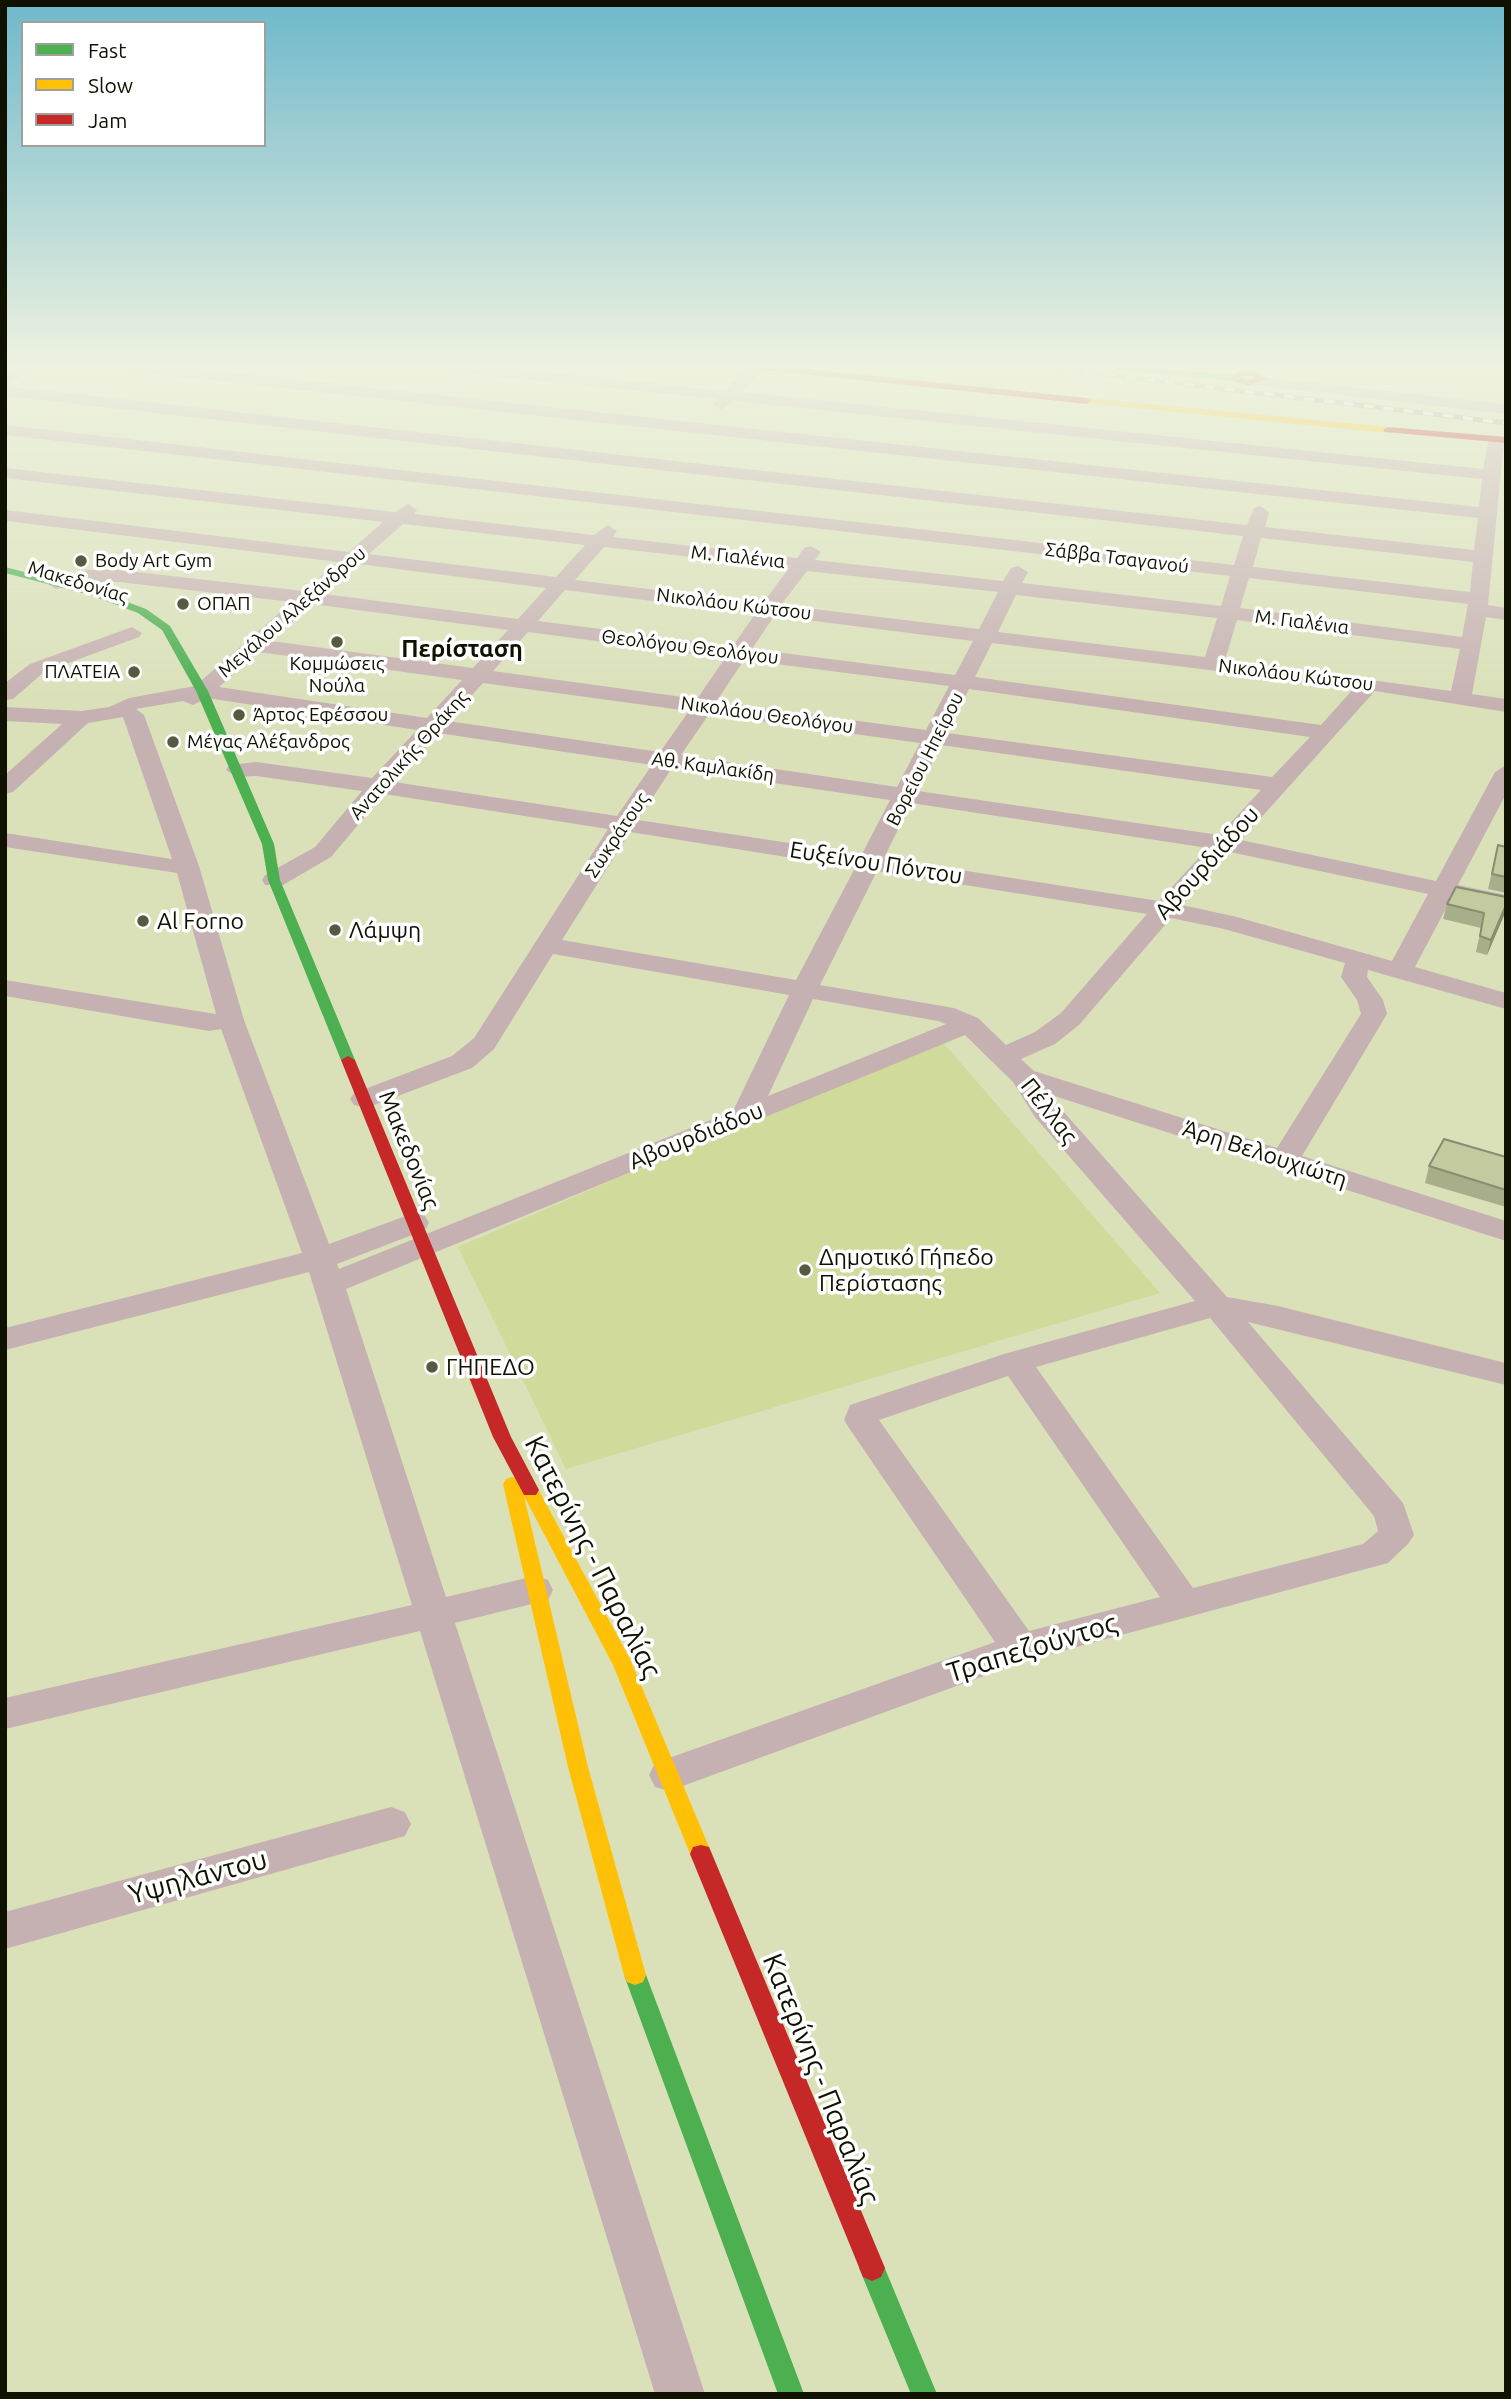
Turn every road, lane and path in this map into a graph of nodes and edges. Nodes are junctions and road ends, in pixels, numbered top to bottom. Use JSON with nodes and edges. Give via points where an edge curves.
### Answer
{"nodes":[{"id":1,"x":52,"y":479,"type":"edge"},
{"id":2,"x":424,"y":479,"type":"edge"},
{"id":3,"x":443,"y":479,"type":"edge"},
{"id":4,"x":655,"y":479,"type":"edge"},
{"id":5,"x":805,"y":479,"type":"edge"},
{"id":6,"x":864,"y":479,"type":"edge"},
{"id":7,"x":1069,"y":479,"type":"edge"},
{"id":8,"x":1161,"y":479,"type":"edge"},
{"id":9,"x":1270,"y":479,"type":"edge"},
{"id":10,"x":1493,"y":479,"type":"edge"},
{"id":11,"x":60,"y":480,"type":"junction"},
{"id":12,"x":441,"y":481,"type":"junction"},
{"id":13,"x":860,"y":485,"type":"junction"},
{"id":14,"x":1266,"y":491,"type":"junction"},
{"id":15,"x":634,"y":502,"type":"junction"},
{"id":16,"x":1055,"y":508,"type":"junction"},
{"id":17,"x":1489,"y":514,"type":"junction"},
{"id":18,"x":6,"y":516,"type":"edge"},
{"id":19,"x":398,"y":519,"type":"junction"},
{"id":20,"x":830,"y":524,"type":"junction"},
{"id":21,"x":1254,"y":531,"type":"junction"},
{"id":22,"x":599,"y":542,"type":"junction"},
{"id":23,"x":1032,"y":548,"type":"junction"},
{"id":24,"x":355,"y":557,"type":"junction"},
{"id":25,"x":1484,"y":557,"type":"junction"},
{"id":26,"x":802,"y":564,"type":"junction"},
{"id":27,"x":5,"y":570,"type":"edge"},
{"id":28,"x":1243,"y":573,"type":"junction"},
{"id":29,"x":5,"y":582,"type":"edge"},
{"id":30,"x":56,"y":583,"type":"junction"},
{"id":31,"x":562,"y":583,"type":"junction"},
{"id":32,"x":1009,"y":588,"type":"junction"},
{"id":33,"x":309,"y":598,"type":"junction"},
{"id":34,"x":1478,"y":605,"type":"junction"},
{"id":35,"x":769,"y":608,"type":"junction"},
{"id":36,"x":1228,"y":613,"type":"junction"},
{"id":37,"x":1506,"y":614,"type":"edge"},
{"id":38,"x":524,"y":627,"type":"junction"},
{"id":39,"x":132,"y":634,"type":"dead end"},
{"id":40,"x":986,"y":635,"type":"junction"},
{"id":41,"x":1471,"y":644,"type":"junction"},
{"id":42,"x":157,"y":645,"type":"dead end"},
{"id":43,"x":255,"y":645,"type":"junction"},
{"id":44,"x":738,"y":653,"type":"junction"},
{"id":45,"x":1213,"y":664,"type":"junction"},
{"id":46,"x":481,"y":676,"type":"junction"},
{"id":47,"x":964,"y":682,"type":"junction"},
{"id":48,"x":1370,"y":684,"type":"junction"},
{"id":49,"x":5,"y":694,"type":"edge"},
{"id":50,"x":187,"y":697,"type":"junction"},
{"id":51,"x":1461,"y":697,"type":"junction"},
{"id":52,"x":705,"y":706,"type":"junction"},
{"id":53,"x":1506,"y":706,"type":"edge"},
{"id":54,"x":5,"y":714,"type":"edge"},
{"id":55,"x":124,"y":714,"type":"junction"},
{"id":56,"x":81,"y":718,"type":"junction"},
{"id":57,"x":433,"y":728,"type":"junction"},
{"id":58,"x":1323,"y":732,"type":"junction"},
{"id":59,"x":933,"y":737,"type":"junction"},
{"id":60,"x":668,"y":761,"type":"junction"},
{"id":61,"x":237,"y":770,"type":"junction"},
{"id":62,"x":1506,"y":772,"type":"edge"},
{"id":63,"x":1278,"y":785,"type":"junction"},
{"id":64,"x":378,"y":786,"type":"junction"},
{"id":65,"x":5,"y":787,"type":"edge"},
{"id":66,"x":907,"y":793,"type":"junction"},
{"id":67,"x":1497,"y":805,"type":"edge"},
{"id":68,"x":623,"y":824,"type":"junction"},
{"id":69,"x":5,"y":840,"type":"edge"},
{"id":70,"x":1224,"y":843,"type":"junction"},
{"id":71,"x":251,"y":856,"type":"dead end"},
{"id":72,"x":873,"y":862,"type":"junction"},
{"id":73,"x":187,"y":866,"type":"junction"},
{"id":74,"x":274,"y":880,"type":"junction"},
{"id":75,"x":1442,"y":890,"type":"junction"},
{"id":76,"x":1506,"y":903,"type":"edge"},
{"id":77,"x":1165,"y":909,"type":"junction"},
{"id":78,"x":545,"y":945,"type":"junction"},
{"id":79,"x":1361,"y":962,"type":"junction"},
{"id":80,"x":1399,"y":972,"type":"junction"},
{"id":81,"x":5,"y":988,"type":"edge"},
{"id":82,"x":805,"y":989,"type":"junction"},
{"id":83,"x":1506,"y":1001,"type":"edge"},
{"id":84,"x":231,"y":1020,"type":"junction"},
{"id":85,"x":969,"y":1024,"type":"junction"},
{"id":86,"x":1004,"y":1056,"type":"junction"},
{"id":87,"x":1024,"y":1077,"type":"junction"},
{"id":88,"x":364,"y":1099,"type":"junction"},
{"id":89,"x":745,"y":1116,"type":"junction"},
{"id":90,"x":1284,"y":1160,"type":"junction"},
{"id":91,"x":1506,"y":1231,"type":"edge"},
{"id":92,"x":419,"y":1234,"type":"junction"},
{"id":93,"x":324,"y":1271,"type":"junction"},
{"id":94,"x":1216,"y":1306,"type":"junction"},
{"id":95,"x":5,"y":1339,"type":"edge"},
{"id":96,"x":1016,"y":1362,"type":"junction"},
{"id":97,"x":1506,"y":1374,"type":"edge"},
{"id":98,"x":502,"y":1437,"type":"junction"},
{"id":99,"x":1396,"y":1535,"type":"joint"},
{"id":100,"x":535,"y":1590,"type":"junction"},
{"id":101,"x":1185,"y":1603,"type":"junction"},
{"id":102,"x":434,"y":1614,"type":"junction"},
{"id":103,"x":1020,"y":1648,"type":"junction"},
{"id":104,"x":5,"y":1714,"type":"edge"},
{"id":105,"x":669,"y":1775,"type":"junction"},
{"id":106,"x":391,"y":1824,"type":"dead end"},
{"id":107,"x":5,"y":1931,"type":"edge"},
{"id":108,"x":680,"y":2394,"type":"edge"},
{"id":109,"x":791,"y":2394,"type":"edge"},
{"id":110,"x":924,"y":2394,"type":"edge"}],
"edges":[{"from":1,"to":11,"type":"street","name":"Μ. Γιαλένια"},
{"from":2,"to":12,"type":"street","name":"Σάββα Τσαγανού"},
{"from":3,"to":12,"type":"street","name":"Μεγάλου Αλεξάνδρου"},
{"from":4,"to":15,"type":"street","name":"Ανατολικής Θράκης"},
{"from":5,"to":13,"type":"street"},
{"from":6,"to":13,"type":"street","name":"Σωκράτους"},
{"from":7,"to":16,"type":"street","name":"Βορείου Ηπείρου"},
{"from":8,"to":14,"type":"street"},
{"from":9,"to":14,"type":"street"},
{"from":10,"to":17,"type":"street"},
{"from":11,"to":18,"type":"street"},
{"from":11,"to":19,"type":"street","name":"Μ. Γιαλένια"},
{"from":12,"to":15,"type":"street","name":"Σάββα Τσαγανού"},
{"from":12,"to":19,"type":"street","name":"Μεγάλου Αλεξάνδρου"},
{"from":13,"to":16,"type":"street"},
{"from":13,"to":20,"type":"street","name":"Σωκράτους"},
{"from":14,"to":17,"type":"street"},
{"from":14,"to":21,"type":"street"},
{"from":15,"to":20,"type":"street","name":"Σάββα Τσαγανού"},
{"from":15,"to":22,"type":"street","name":"Ανατολικής Θράκης"},
{"from":16,"to":21,"type":"street"},
{"from":16,"to":23,"type":"street","name":"Βορείου Ηπείρου"},
{"from":17,"to":25,"type":"street"},
{"from":18,"to":24,"type":"street","name":"Νικολάου Κώτσου"},
{"from":19,"to":22,"type":"street","name":"Μ. Γιαλένια"},
{"from":19,"to":24,"type":"street","name":"Μεγάλου Αλεξάνδρου"},
{"from":20,"to":23,"type":"street","name":"Σάββα Τσαγανού"},
{"from":20,"to":26,"type":"street","name":"Σωκράτους"},
{"from":21,"to":25,"type":"street"},
{"from":21,"to":28,"type":"street"},
{"from":22,"to":26,"type":"street","name":"Μ. Γιαλένια"},
{"from":22,"to":31,"type":"street","name":"Ανατολικής Θράκης"},
{"from":23,"to":28,"type":"street","name":"Σάββα Τσαγανού"},
{"from":23,"to":32,"type":"street","name":"Βορείου Ηπείρου"},
{"from":24,"to":31,"type":"street","name":"Νικολάου Κώτσου"},
{"from":24,"to":33,"type":"street","name":"Μεγάλου Αλεξάνδρου"},
{"from":25,"to":34,"type":"street"},
{"from":26,"to":32,"type":"street","name":"Μ. Γιαλένια"},
{"from":26,"to":35,"type":"street","name":"Σωκράτους"},
{"from":27,"to":30,"type":"main road","name":"Μακεδονίας"},
{"from":28,"to":34,"type":"street","name":"Σάββα Τσαγανού"},
{"from":28,"to":36,"type":"street"},
{"from":29,"to":42,"type":"main road","name":"Μακεδονίας","via":[[104,608],[135,622]]},
{"from":30,"to":33,"type":"street","name":"Θεολόγου Θεολόγου","via":[[119,576]]},
{"from":30,"to":50,"type":"main road","name":"Μακεδονίας","via":[[123,603],[166,628]]},
{"from":31,"to":35,"type":"street","name":"Νικολάου Κώτσου"},
{"from":31,"to":38,"type":"street","name":"Ανατολικής Θράκης"},
{"from":32,"to":36,"type":"street","name":"Μ. Γιαλένια"},
{"from":32,"to":40,"type":"street","name":"Βορείου Ηπείρου"},
{"from":33,"to":38,"type":"street","name":"Θεολόγου Θεολόγου"},
{"from":33,"to":43,"type":"street","name":"Μεγάλου Αλεξάνδρου"},
{"from":34,"to":37,"type":"street","name":"Σάββα Τσαγανού"},
{"from":34,"to":41,"type":"street"},
{"from":35,"to":40,"type":"street","name":"Νικολάου Κώτσου"},
{"from":35,"to":44,"type":"street","name":"Σωκράτους"},
{"from":36,"to":41,"type":"street","name":"Μ. Γιαλένια"},
{"from":36,"to":45,"type":"street"},
{"from":38,"to":44,"type":"street","name":"Θεολόγου Θεολόγου"},
{"from":38,"to":46,"type":"street","name":"Ανατολικής Θράκης"},
{"from":39,"to":49,"type":"street","via":[[37,668]]},
{"from":40,"to":45,"type":"street","name":"Νικολάου Κώτσου"},
{"from":40,"to":47,"type":"street","name":"Βορείου Ηπείρου"},
{"from":41,"to":51,"type":"street"},
{"from":43,"to":46,"type":"street","name":"Νικολάου Θεολόγου"},
{"from":43,"to":50,"type":"street","name":"Μεγάλου Αλεξάνδρου"},
{"from":44,"to":47,"type":"street","name":"Θεολόγου Θεολόγου"},
{"from":44,"to":52,"type":"street","name":"Σωκράτους"},
{"from":45,"to":48,"type":"street","name":"Νικολάου Κώτσου"},
{"from":46,"to":52,"type":"street","name":"Νικολάου Θεολόγου"},
{"from":46,"to":57,"type":"street","name":"Ανατολικής Θράκης"},
{"from":47,"to":58,"type":"street","name":"Θεολόγου Θεολόγου"},
{"from":47,"to":59,"type":"street","name":"Βορείου Ηπείρου"},
{"from":48,"to":51,"type":"street","name":"Νικολάου Κώτσου"},
{"from":48,"to":58,"type":"street","name":"Αβουρδιάδου"},
{"from":50,"to":55,"type":"street"},
{"from":50,"to":57,"type":"street","name":"Αθ. Καμλακίδη"},
{"from":50,"to":61,"type":"main road","name":"Μακεδονίας"},
{"from":51,"to":53,"type":"street","name":"Νικολάου Κώτσου"},
{"from":52,"to":59,"type":"street","name":"Νικολάου Θεολόγου"},
{"from":52,"to":60,"type":"street","name":"Σωκράτους"},
{"from":54,"to":56,"type":"street"},
{"from":55,"to":56,"type":"street"},
{"from":55,"to":73,"type":"street"},
{"from":56,"to":65,"type":"street"},
{"from":57,"to":60,"type":"street","name":"Αθ. Καμλακίδη"},
{"from":57,"to":64,"type":"street","name":"Ανατολικής Θράκης"},
{"from":58,"to":63,"type":"street","name":"Αβουρδιάδου"},
{"from":59,"to":63,"type":"street","name":"Νικολάου Θεολόγου"},
{"from":59,"to":66,"type":"street","name":"Βορείου Ηπείρου"},
{"from":60,"to":66,"type":"street","name":"Αθ. Καμλακίδη"},
{"from":60,"to":68,"type":"street","name":"Σωκράτους"},
{"from":61,"to":64,"type":"street","name":"Ευξείνου Πόντου"},
{"from":61,"to":74,"type":"main road","name":"Μακεδονίας","via":[[268,844]]},
{"from":62,"to":67,"type":"street"},
{"from":63,"to":70,"type":"street","name":"Αβουρδιάδου"},
{"from":64,"to":68,"type":"street","name":"Ευξείνου Πόντου"},
{"from":64,"to":74,"type":"street","name":"Ανατολικής Θράκης","via":[[323,852]]},
{"from":66,"to":70,"type":"street","name":"Αθ. Καμλακίδη"},
{"from":66,"to":72,"type":"street","name":"Βορείου Ηπείρου"},
{"from":67,"to":75,"type":"street"},
{"from":68,"to":72,"type":"street","name":"Ευξείνου Πόντου"},
{"from":68,"to":78,"type":"street","name":"Σωκράτους"},
{"from":69,"to":73,"type":"street"},
{"from":70,"to":75,"type":"street","name":"Αθ. Καμλακίδη"},
{"from":70,"to":77,"type":"street","name":"Αβουρδιάδου"},
{"from":71,"to":74,"type":"main road","name":"Μακεδονίας"},
{"from":72,"to":77,"type":"street","name":"Ευξείνου Πόντου"},
{"from":72,"to":82,"type":"street","name":"Βορείου Ηπείρου"},
{"from":73,"to":84,"type":"street"},
{"from":74,"to":88,"type":"main road","name":"Μακεδονίας"},
{"from":75,"to":76,"type":"street","name":"Αθ. Καμλακίδη"},
{"from":75,"to":80,"type":"street"},
{"from":77,"to":79,"type":"street","name":"Ευξείνου Πόντου","via":[[1228,922]]},
{"from":77,"to":86,"type":"street","name":"Αβουρδιάδου","via":[[1070,1019],[1045,1038]]},
{"from":78,"to":82,"type":"street","name":"Πέλλας"},
{"from":78,"to":88,"type":"street","name":"Σωκράτους","via":[[475,1054],[434,1075]]},
{"from":79,"to":80,"type":"street","name":"Ευξείνου Πόντου"},
{"from":79,"to":90,"type":"street","via":[[1354,977],[1374,1014]]},
{"from":80,"to":83,"type":"street","name":"Ευξείνου Πόντου"},
{"from":81,"to":84,"type":"street","via":[[209,1023]]},
{"from":82,"to":85,"type":"street","name":"Πέλλας","via":[[945,1014]]},
{"from":82,"to":89,"type":"street","name":"Βορείου Ηπείρου"},
{"from":84,"to":93,"type":"street"},
{"from":85,"to":86,"type":"street","name":"Πέλλας"},
{"from":85,"to":89,"type":"street","name":"Αβουρδιάδου"},
{"from":86,"to":87,"type":"street","name":"Πέλλας"},
{"from":87,"to":90,"type":"street","name":"Άρη Βελουχιώτη"},
{"from":87,"to":94,"type":"street","name":"Πέλλας","via":[[1045,1111]]},
{"from":88,"to":92,"type":"main road","name":"Μακεδονίας"},
{"from":89,"to":92,"type":"street","name":"Αβουρδιάδου","via":[[519,1209]]},
{"from":90,"to":91,"type":"street","name":"Άρη Βελουχιώτη"},
{"from":92,"to":93,"type":"street","name":"Αβουρδιάδου"},
{"from":92,"to":98,"type":"main road","name":"Μακεδονίας"},
{"from":93,"to":95,"type":"street","name":"Αβουρδιάδου"},
{"from":93,"to":102,"type":"street"},
{"from":94,"to":96,"type":"street"},
{"from":94,"to":97,"type":"street"},
{"from":94,"to":99,"type":"street","name":"Πέλλας","via":[[1391,1512]]},
{"from":96,"to":101,"type":"street"},
{"from":96,"to":103,"type":"street","via":[[870,1408],[861,1420]]},
{"from":98,"to":100,"type":"main road","name":"Κατερίνης - Παραλίας"},
{"from":98,"to":105,"type":"main road","name":"Κατερίνης - Παραλίας","via":[[623,1665]]},
{"from":99,"to":101,"type":"street","name":"Τραπεζούντος","via":[[1375,1554]]},
{"from":100,"to":102,"type":"street"},
{"from":100,"to":109,"type":"main road","name":"Κατερίνης - Παραλίας","via":[[636,1979]]},
{"from":101,"to":103,"type":"street","name":"Τραπεζούντος"},
{"from":102,"to":104,"type":"street"},
{"from":102,"to":108,"type":"street"},
{"from":103,"to":105,"type":"street","name":"Τραπεζούντος"},
{"from":105,"to":110,"type":"main road","name":"Κατερίνης - Παραλίας"},
{"from":106,"to":107,"type":"street","name":"Υψηλάντου"}]}
